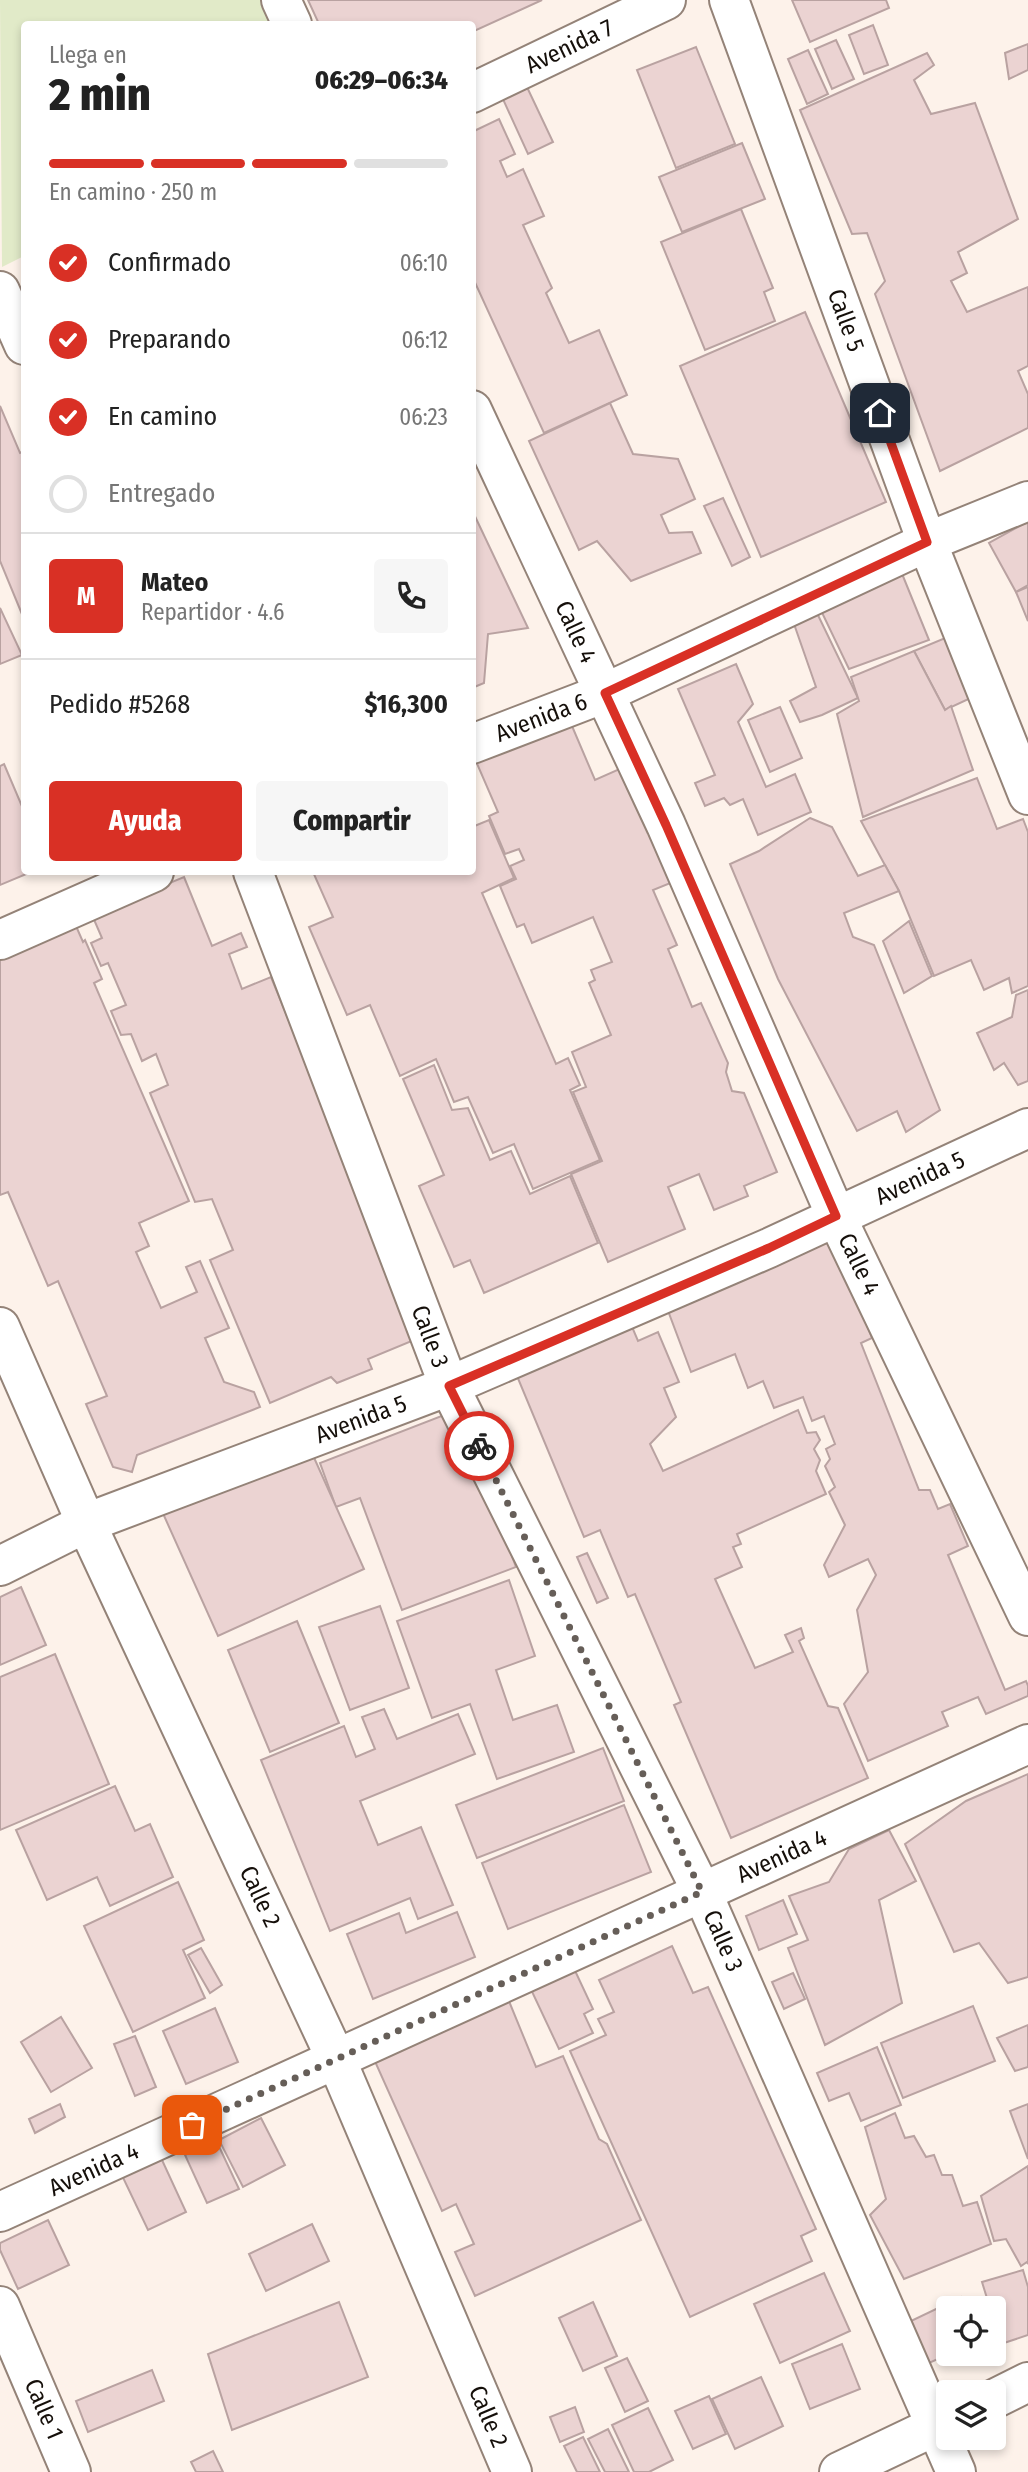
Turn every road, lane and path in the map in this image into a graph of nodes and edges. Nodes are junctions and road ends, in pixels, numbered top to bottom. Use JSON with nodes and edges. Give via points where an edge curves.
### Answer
{"nodes":[{"id":1,"x":281,"y":0,"type":"edge"},
{"id":2,"x":666,"y":0,"type":"edge"},
{"id":3,"x":729,"y":0,"type":"edge"},
{"id":4,"x":291,"y":21,"type":"edge"},
{"id":5,"x":476,"y":91,"type":"edge"},
{"id":6,"x":8,"y":301,"type":"edge"},
{"id":7,"x":21,"y":337,"type":"edge"},
{"id":8,"x":476,"y":419,"type":"edge"},
{"id":9,"x":1028,"y":501,"type":"edge"},
{"id":10,"x":927,"y":542,"type":"junction"},
{"id":11,"x":605,"y":693,"type":"junction"},
{"id":12,"x":476,"y":742,"type":"edge"},
{"id":13,"x":1028,"y":795,"type":"edge"},
{"id":14,"x":147,"y":875,"type":"edge"},
{"id":15,"x":254,"y":875,"type":"edge"},
{"id":16,"x":0,"y":940,"type":"edge"},
{"id":17,"x":1028,"y":1128,"type":"edge"},
{"id":18,"x":836,"y":1216,"type":"junction"},
{"id":19,"x":0,"y":1327,"type":"edge"},
{"id":20,"x":449,"y":1386,"type":"junction"},
{"id":21,"x":86,"y":1523,"type":"junction"},
{"id":22,"x":0,"y":1566,"type":"edge"},
{"id":23,"x":1028,"y":1616,"type":"edge"},
{"id":24,"x":1028,"y":1744,"type":"edge"},
{"id":25,"x":702,"y":1892,"type":"junction"},
{"id":26,"x":336,"y":2059,"type":"junction"},
{"id":27,"x":0,"y":2213,"type":"edge"},
{"id":28,"x":0,"y":2306,"type":"edge"},
{"id":29,"x":1028,"y":2382,"type":"edge"},
{"id":30,"x":1006,"y":2393,"type":"edge"},
{"id":31,"x":936,"y":2410,"type":"edge"},
{"id":32,"x":936,"y":2426,"type":"edge"},
{"id":33,"x":950,"y":2450,"type":"edge"},
{"id":34,"x":71,"y":2472,"type":"edge"},
{"id":35,"x":512,"y":2472,"type":"edge"},
{"id":36,"x":839,"y":2472,"type":"edge"},
{"id":37,"x":956,"y":2472,"type":"edge"}],
"edges":[{"from":1,"to":4,"type":"street"},
{"from":2,"to":5,"type":"street","name":"Avenida 7"},
{"from":3,"to":10,"type":"street","name":"Calle 5"},
{"from":6,"to":7,"type":"street"},
{"from":8,"to":11,"type":"street","name":"Calle 4"},
{"from":9,"to":10,"type":"street","name":"Avenida 6"},
{"from":10,"to":11,"type":"street","name":"Avenida 6"},
{"from":10,"to":13,"type":"street","name":"Calle 5"},
{"from":11,"to":12,"type":"street","name":"Avenida 6"},
{"from":11,"to":18,"type":"street","name":"Calle 4"},
{"from":14,"to":16,"type":"street"},
{"from":15,"to":20,"type":"street","name":"Calle 3"},
{"from":17,"to":18,"type":"street","name":"Avenida 5"},
{"from":18,"to":20,"type":"street","name":"Avenida 5"},
{"from":18,"to":23,"type":"street","name":"Calle 4"},
{"from":19,"to":21,"type":"street","name":"Calle 2"},
{"from":20,"to":21,"type":"street","name":"Avenida 5"},
{"from":20,"to":25,"type":"street","name":"Calle 3"},
{"from":21,"to":22,"type":"street","name":"Avenida 5"},
{"from":21,"to":26,"type":"street","name":"Calle 2"},
{"from":24,"to":25,"type":"street","name":"Avenida 4"},
{"from":25,"to":26,"type":"street","name":"Avenida 4"},
{"from":25,"to":31,"type":"street","name":"Calle 3"},
{"from":26,"to":27,"type":"street","name":"Avenida 4"},
{"from":26,"to":35,"type":"street","name":"Calle 2"},
{"from":28,"to":34,"type":"street","name":"Calle 1"},
{"from":29,"to":30,"type":"street"},
{"from":32,"to":36,"type":"street"},
{"from":33,"to":37,"type":"street","name":"Calle 3"}]}
